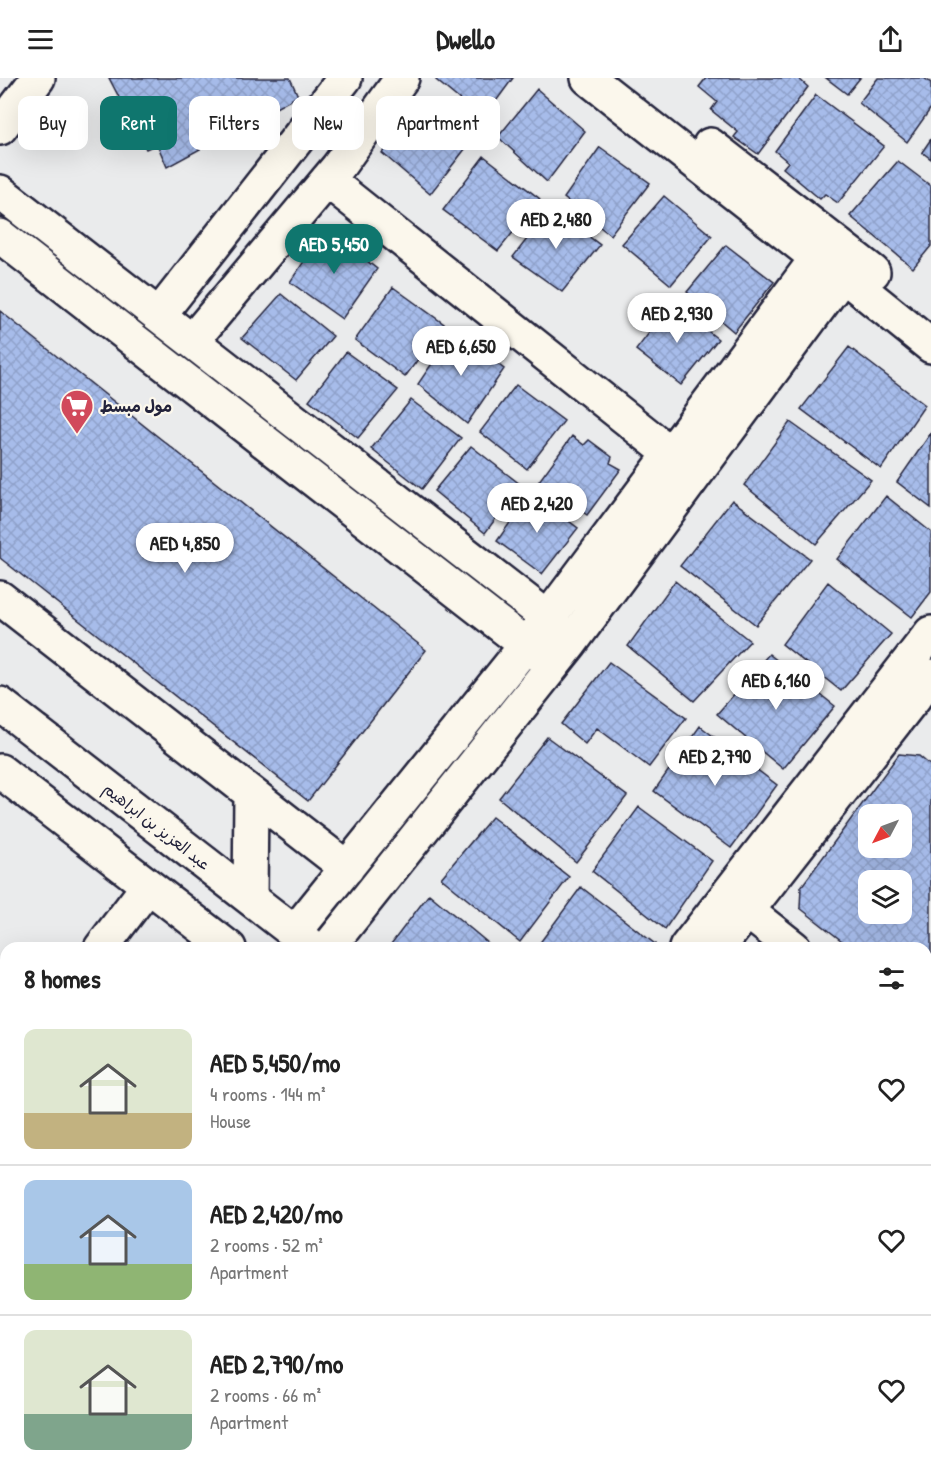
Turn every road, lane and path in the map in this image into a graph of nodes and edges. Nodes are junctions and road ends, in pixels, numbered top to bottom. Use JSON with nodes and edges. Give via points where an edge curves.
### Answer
{"nodes":[{"id":1,"x":38,"y":78,"type":"edge"},
{"id":2,"x":345,"y":78,"type":"edge"},
{"id":3,"x":402,"y":78,"type":"edge"},
{"id":4,"x":588,"y":78,"type":"edge"},
{"id":5,"x":624,"y":78,"type":"edge"},
{"id":6,"x":0,"y":128,"type":"edge"},
{"id":7,"x":333,"y":173,"type":"junction"},
{"id":8,"x":0,"y":192,"type":"edge"},
{"id":9,"x":0,"y":236,"type":"edge"},
{"id":10,"x":830,"y":267,"type":"junction"},
{"id":11,"x":159,"y":315,"type":"junction"},
{"id":12,"x":931,"y":317,"type":"edge"},
{"id":13,"x":192,"y":341,"type":"junction"},
{"id":14,"x":931,"y":346,"type":"edge"},
{"id":15,"x":676,"y":448,"type":"junction"},
{"id":16,"x":0,"y":598,"type":"edge"},
{"id":17,"x":548,"y":618,"type":"junction"},
{"id":18,"x":931,"y":633,"type":"edge"},
{"id":19,"x":526,"y":645,"type":"junction"},
{"id":20,"x":561,"y":654,"type":"junction"},
{"id":21,"x":931,"y":676,"type":"edge"},
{"id":22,"x":0,"y":704,"type":"edge"},
{"id":23,"x":920,"y":711,"type":"edge"},
{"id":24,"x":36,"y":732,"type":"junction"},
{"id":25,"x":1,"y":772,"type":"edge"},
{"id":26,"x":251,"y":794,"type":"junction"},
{"id":27,"x":347,"y":868,"type":"junction"},
{"id":28,"x":148,"y":886,"type":"junction"},
{"id":29,"x":250,"y":898,"type":"junction"},
{"id":30,"x":747,"y":911,"type":"junction"},
{"id":31,"x":305,"y":940,"type":"edge"},
{"id":32,"x":106,"y":942,"type":"edge"},
{"id":33,"x":221,"y":942,"type":"edge"},
{"id":34,"x":333,"y":942,"type":"edge"},
{"id":35,"x":691,"y":942,"type":"edge"},
{"id":36,"x":723,"y":942,"type":"edge"},
{"id":37,"x":786,"y":942,"type":"edge"}],
"edges":[{"from":1,"to":6,"type":"street"},
{"from":2,"to":11,"type":"street"},
{"from":3,"to":7,"type":"street"},
{"from":4,"to":10,"type":"street"},
{"from":5,"to":12,"type":"street"},
{"from":7,"to":13,"type":"street"},
{"from":7,"to":15,"type":"street"},
{"from":8,"to":11,"type":"street"},
{"from":9,"to":19,"type":"street"},
{"from":10,"to":14,"type":"street"},
{"from":10,"to":15,"type":"street"},
{"from":10,"to":20,"type":"street"},
{"from":11,"to":13,"type":"street"},
{"from":13,"to":17,"type":"street"},
{"from":15,"to":17,"type":"street"},
{"from":16,"to":26,"type":"street"},
{"from":17,"to":19,"type":"street"},
{"from":17,"to":20,"type":"street"},
{"from":18,"to":35,"type":"street"},
{"from":19,"to":20,"type":"street"},
{"from":19,"to":27,"type":"street"},
{"from":20,"to":34,"type":"street"},
{"from":21,"to":23,"type":"street"},
{"from":22,"to":24,"type":"street","name":"عبد العزيز بن ابراهيم"},
{"from":23,"to":30,"type":"street"},
{"from":24,"to":25,"type":"street"},
{"from":24,"to":29,"type":"street","name":"عبد العزيز بن ابراهيم"},
{"from":25,"to":28,"type":"street"},
{"from":26,"to":27,"type":"street"},
{"from":26,"to":29,"type":"street"},
{"from":27,"to":31,"type":"street"},
{"from":28,"to":32,"type":"street"},
{"from":28,"to":33,"type":"street"},
{"from":29,"to":31,"type":"street","name":"عبد العزيز بن ابراهيم"},
{"from":30,"to":36,"type":"street"},
{"from":30,"to":37,"type":"street"}]}
